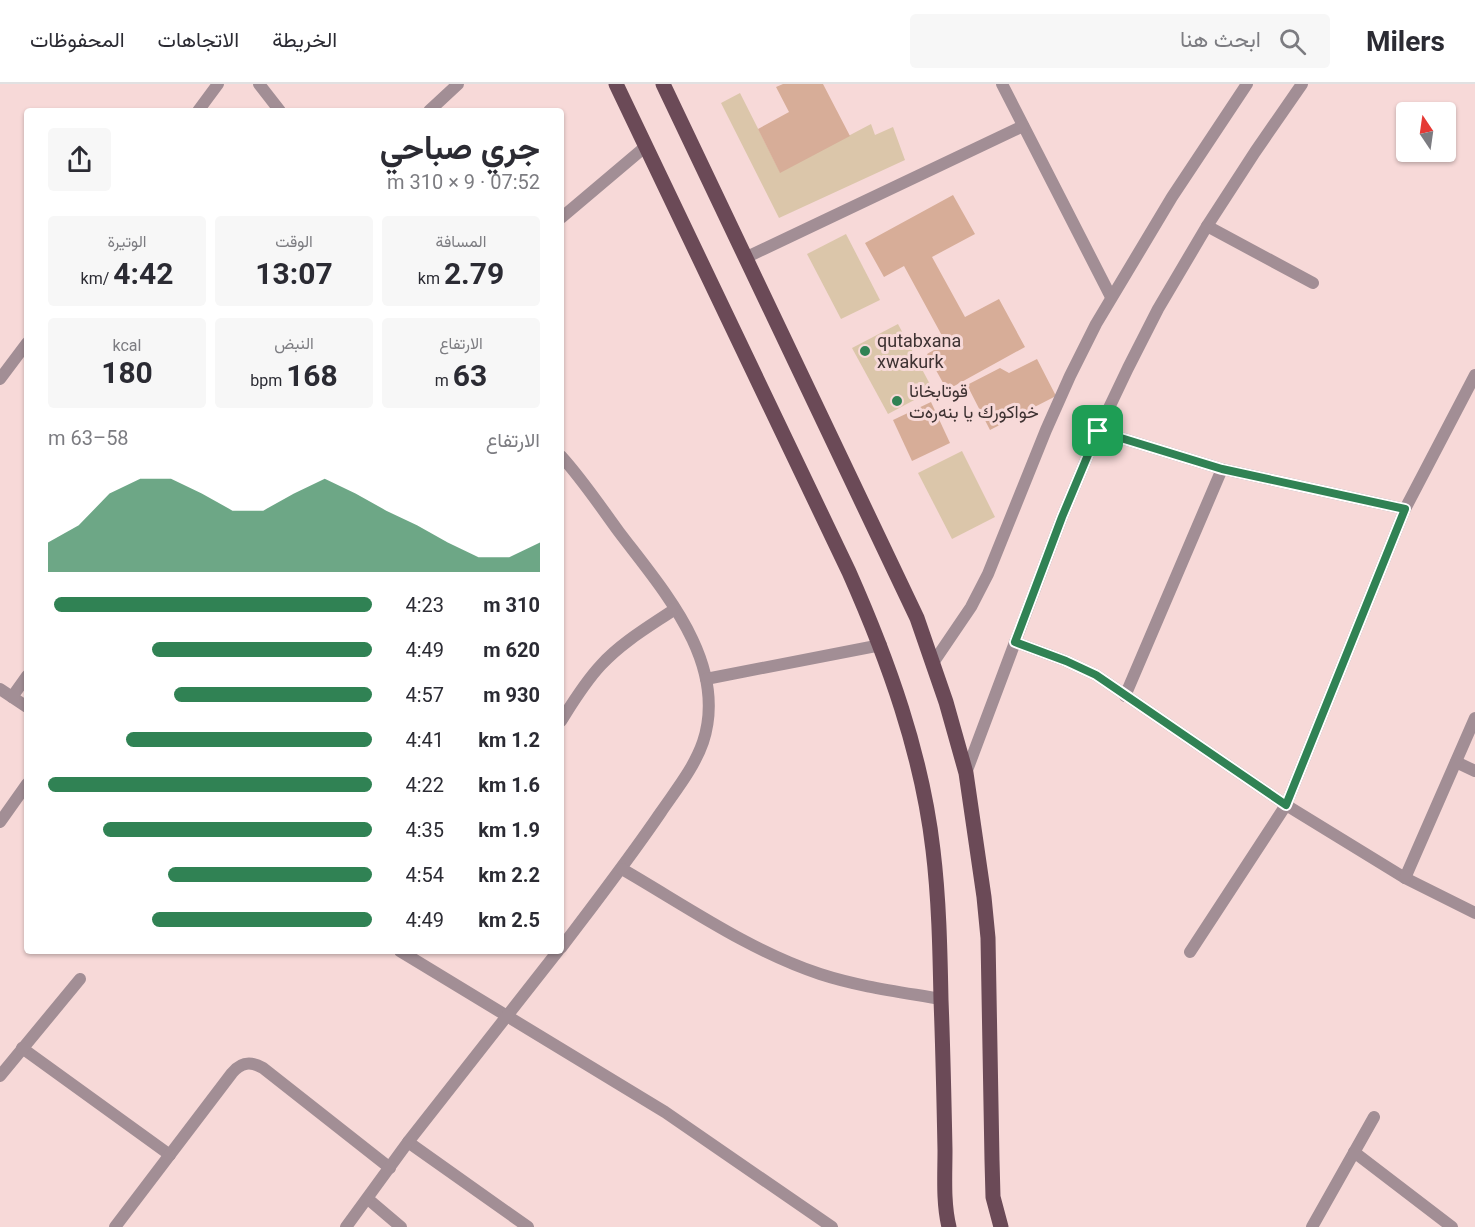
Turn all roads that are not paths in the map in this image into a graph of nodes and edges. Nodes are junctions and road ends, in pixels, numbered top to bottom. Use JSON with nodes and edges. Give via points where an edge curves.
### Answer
{"nodes":[{"id":1,"x":218,"y":84,"type":"edge"},
{"id":2,"x":259,"y":84,"type":"edge"},
{"id":3,"x":458,"y":84,"type":"edge"},
{"id":4,"x":616,"y":84,"type":"edge"},
{"id":5,"x":663,"y":84,"type":"edge"},
{"id":6,"x":1002,"y":84,"type":"edge"},
{"id":7,"x":1247,"y":84,"type":"edge"},
{"id":8,"x":1302,"y":84,"type":"edge"},
{"id":9,"x":200,"y":108,"type":"edge"},
{"id":10,"x":278,"y":108,"type":"edge"},
{"id":11,"x":432,"y":108,"type":"edge"},
{"id":12,"x":1023,"y":126,"type":"junction"},
{"id":13,"x":645,"y":147,"type":"junction"},
{"id":14,"x":564,"y":215,"type":"edge"},
{"id":15,"x":1207,"y":226,"type":"junction"},
{"id":16,"x":745,"y":258,"type":"junction"},
{"id":17,"x":1313,"y":282,"type":"dead end"},
{"id":18,"x":1111,"y":297,"type":"junction"},
{"id":19,"x":24,"y":347,"type":"edge"},
{"id":20,"x":1475,"y":375,"type":"edge"},
{"id":21,"x":0,"y":379,"type":"edge"},
{"id":22,"x":1098,"y":431,"type":"junction"},
{"id":23,"x":564,"y":463,"type":"edge"},
{"id":24,"x":1222,"y":469,"type":"junction"},
{"id":25,"x":1405,"y":509,"type":"junction"},
{"id":26,"x":675,"y":609,"type":"junction"},
{"id":27,"x":1015,"y":642,"type":"junction"},
{"id":28,"x":881,"y":645,"type":"junction"},
{"id":29,"x":933,"y":663,"type":"junction"},
{"id":30,"x":706,"y":679,"type":"junction"},
{"id":31,"x":24,"y":680,"type":"edge"},
{"id":32,"x":0,"y":689,"type":"edge"},
{"id":33,"x":1125,"y":696,"type":"junction"},
{"id":34,"x":12,"y":697,"type":"junction"},
{"id":35,"x":24,"y":705,"type":"edge"},
{"id":36,"x":564,"y":716,"type":"edge"},
{"id":37,"x":1475,"y":718,"type":"edge"},
{"id":38,"x":1456,"y":762,"type":"junction"},
{"id":39,"x":1475,"y":771,"type":"edge"},
{"id":40,"x":966,"y":772,"type":"junction"},
{"id":41,"x":24,"y":788,"type":"edge"},
{"id":42,"x":1286,"y":805,"type":"junction"},
{"id":43,"x":0,"y":822,"type":"edge"},
{"id":44,"x":622,"y":869,"type":"junction"},
{"id":45,"x":1405,"y":878,"type":"junction"},
{"id":46,"x":1475,"y":913,"type":"edge"},
{"id":47,"x":564,"y":944,"type":"edge"},
{"id":48,"x":1190,"y":952,"type":"dead end"},
{"id":49,"x":411,"y":954,"type":"edge"},
{"id":50,"x":556,"y":954,"type":"edge"},
{"id":51,"x":80,"y":979,"type":"dead end"},
{"id":52,"x":941,"y":999,"type":"junction"},
{"id":53,"x":508,"y":1016,"type":"junction"},
{"id":54,"x":22,"y":1048,"type":"junction"},
{"id":55,"x":0,"y":1076,"type":"edge"},
{"id":56,"x":1374,"y":1117,"type":"dead end"},
{"id":57,"x":408,"y":1142,"type":"junction"},
{"id":58,"x":1354,"y":1152,"type":"junction"},
{"id":59,"x":170,"y":1155,"type":"junction"},
{"id":60,"x":390,"y":1168,"type":"junction"},
{"id":61,"x":368,"y":1198,"type":"junction"},
{"id":62,"x":827,"y":1226,"type":"edge"},
{"id":63,"x":115,"y":1227,"type":"edge"},
{"id":64,"x":346,"y":1227,"type":"edge"},
{"id":65,"x":401,"y":1227,"type":"edge"},
{"id":66,"x":528,"y":1227,"type":"edge"},
{"id":67,"x":949,"y":1227,"type":"edge"},
{"id":68,"x":1001,"y":1227,"type":"edge"},
{"id":69,"x":1312,"y":1227,"type":"edge"},
{"id":70,"x":1452,"y":1227,"type":"edge"}],
"edges":[{"from":1,"to":9,"type":"street"},
{"from":2,"to":10,"type":"street"},
{"from":3,"to":11,"type":"street"},
{"from":4,"to":13,"type":"main road"},
{"from":5,"to":16,"type":"main road"},
{"from":6,"to":12,"type":"street"},
{"from":7,"to":18,"type":"street"},
{"from":8,"to":15,"type":"street"},
{"from":12,"to":16,"type":"street"},
{"from":12,"to":18,"type":"street"},
{"from":13,"to":14,"type":"street"},
{"from":13,"to":28,"type":"main road"},
{"from":15,"to":17,"type":"street"},
{"from":15,"to":22,"type":"street","via":[[1158,309]]},
{"from":16,"to":29,"type":"main road","via":[[917,618]]},
{"from":18,"to":29,"type":"street","via":[[1065,387],[988,574],[971,608]]},
{"from":19,"to":21,"type":"street"},
{"from":20,"to":25,"type":"street"},
{"from":22,"to":24,"type":"street"},
{"from":22,"to":27,"type":"street"},
{"from":23,"to":26,"type":"street"},
{"from":24,"to":25,"type":"street"},
{"from":24,"to":33,"type":"street"},
{"from":25,"to":42,"type":"street"},
{"from":26,"to":30,"type":"street","via":[[698,651]]},
{"from":26,"to":36,"type":"street","via":[[602,664]]},
{"from":27,"to":33,"type":"street","via":[[1096,675]]},
{"from":27,"to":40,"type":"street"},
{"from":28,"to":30,"type":"street"},
{"from":28,"to":52,"type":"main road","via":[[926,805],[938,906]]},
{"from":29,"to":40,"type":"main road"},
{"from":30,"to":44,"type":"street","via":[[708,710],[703,741],[694,763]]},
{"from":31,"to":34,"type":"street"},
{"from":32,"to":34,"type":"street"},
{"from":33,"to":42,"type":"street"},
{"from":34,"to":35,"type":"street"},
{"from":37,"to":38,"type":"street"},
{"from":38,"to":39,"type":"street"},
{"from":38,"to":45,"type":"street"},
{"from":40,"to":68,"type":"main road","via":[[988,938],[993,1197]]},
{"from":41,"to":43,"type":"street"},
{"from":42,"to":45,"type":"street"},
{"from":42,"to":48,"type":"street"},
{"from":44,"to":47,"type":"street"},
{"from":44,"to":52,"type":"street","via":[[786,961],[864,986]]},
{"from":45,"to":46,"type":"street"},
{"from":49,"to":53,"type":"street"},
{"from":50,"to":53,"type":"street"},
{"from":51,"to":54,"type":"street"},
{"from":52,"to":67,"type":"main road"},
{"from":53,"to":57,"type":"street"},
{"from":53,"to":62,"type":"street","via":[[665,1112]]},
{"from":54,"to":55,"type":"street"},
{"from":54,"to":59,"type":"street"},
{"from":56,"to":58,"type":"street"},
{"from":57,"to":60,"type":"street"},
{"from":57,"to":66,"type":"street"},
{"from":58,"to":69,"type":"street"},
{"from":58,"to":70,"type":"street"},
{"from":59,"to":60,"type":"street","via":[[237,1067],[254,1063]]},
{"from":59,"to":63,"type":"street"},
{"from":60,"to":61,"type":"street"},
{"from":61,"to":64,"type":"street"},
{"from":61,"to":65,"type":"street"}]}
